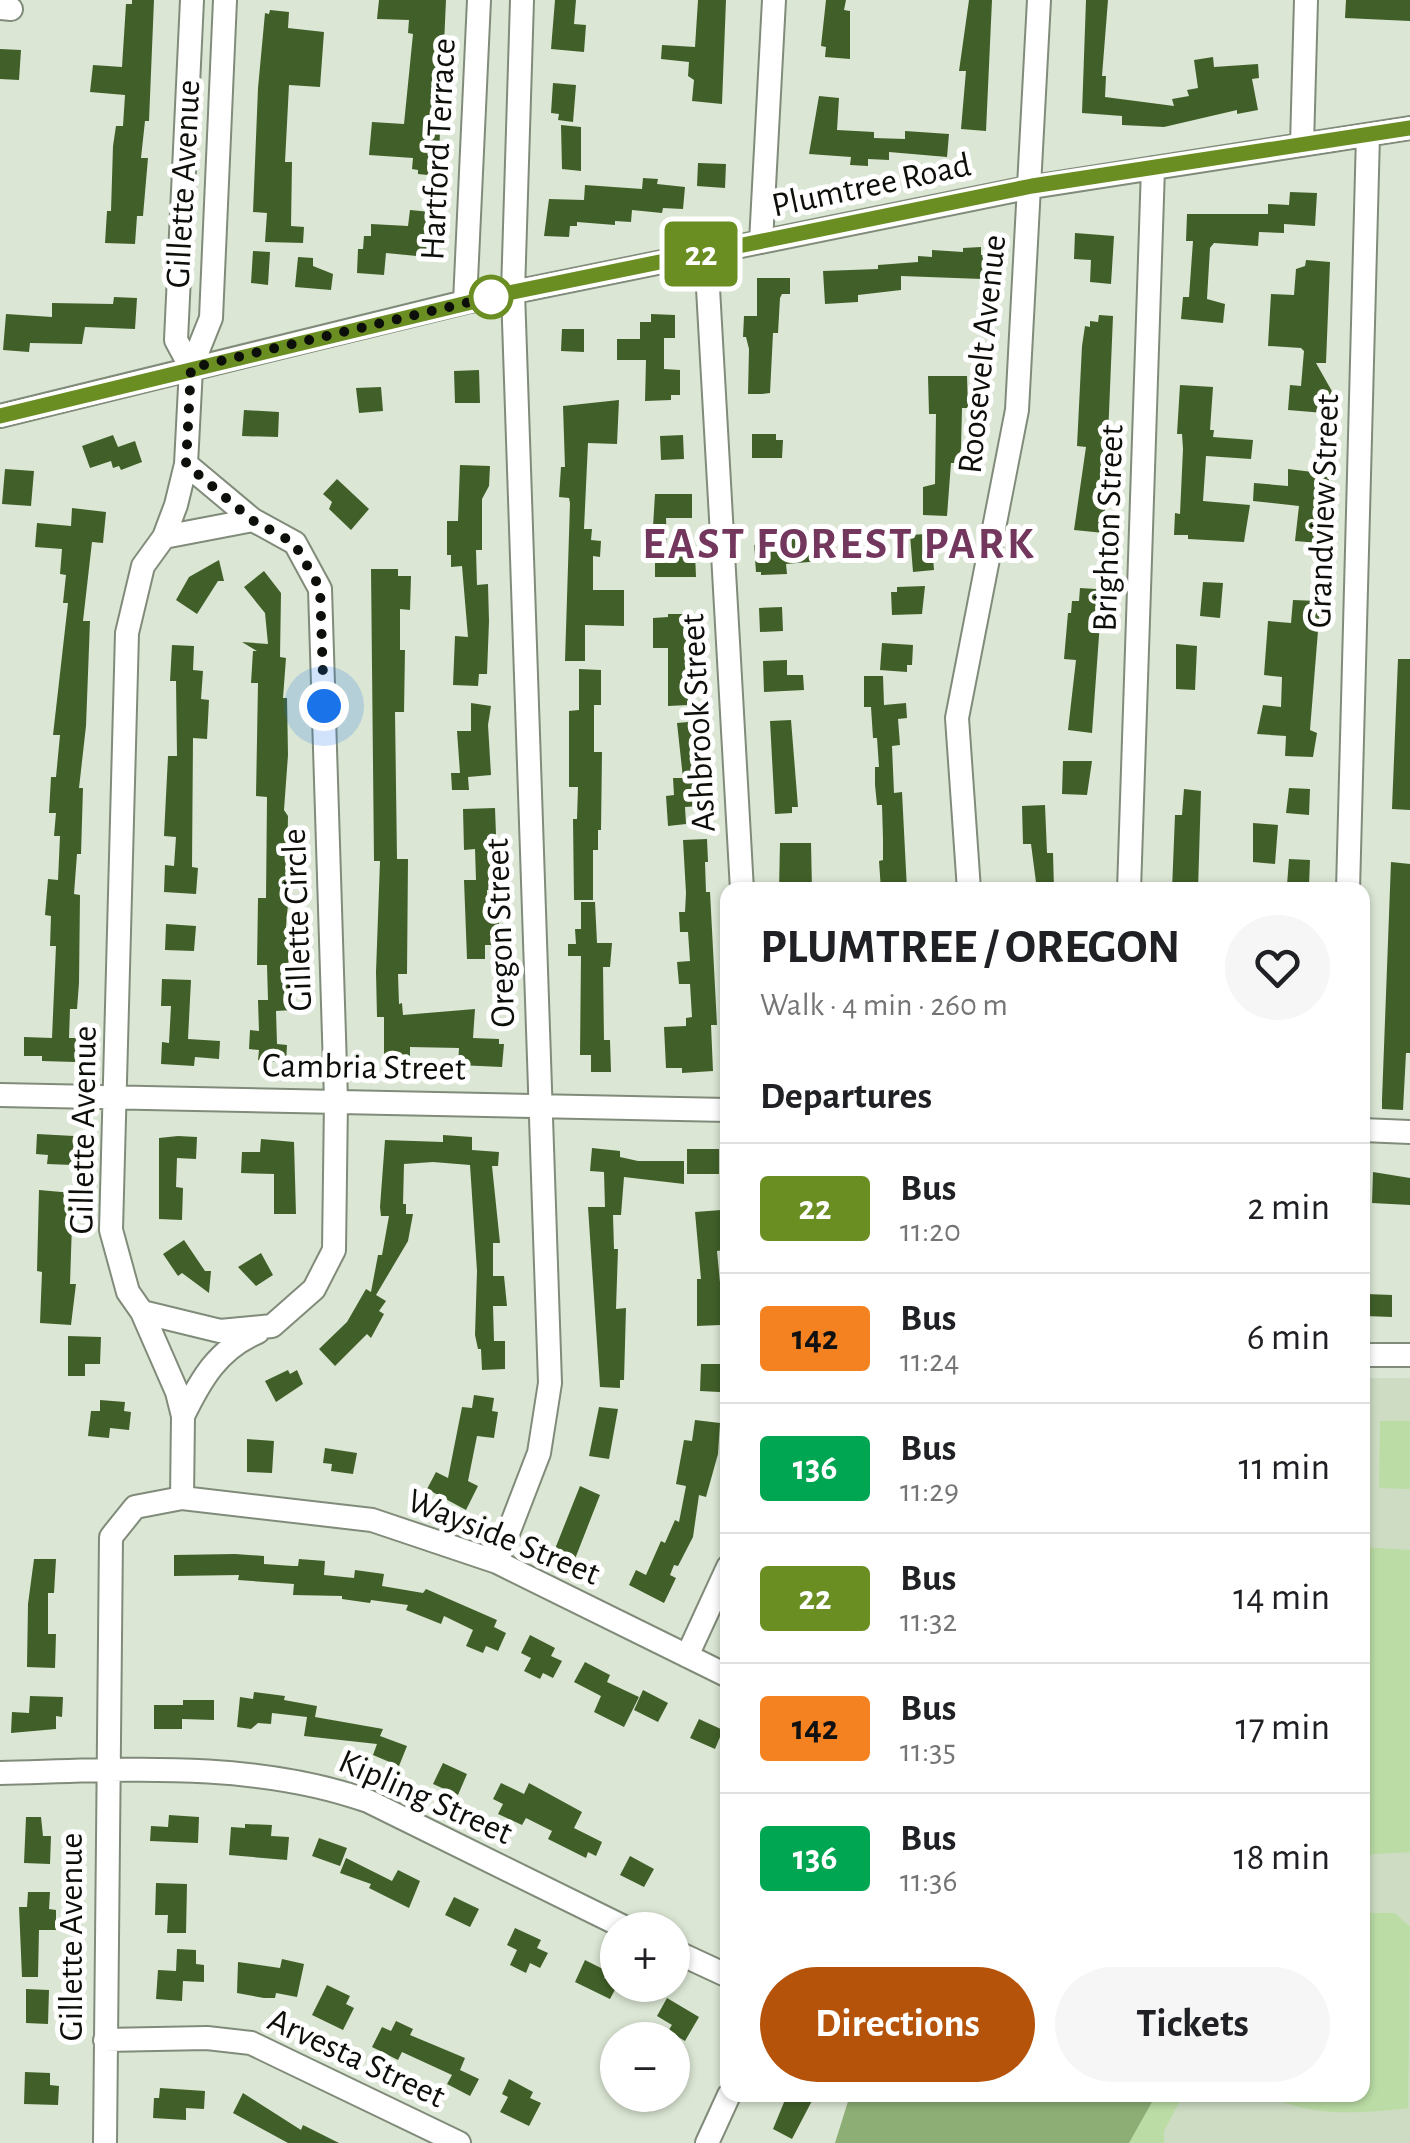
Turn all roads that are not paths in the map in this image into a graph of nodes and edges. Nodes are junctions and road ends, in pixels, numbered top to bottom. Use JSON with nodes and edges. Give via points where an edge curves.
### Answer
{"nodes":[{"id":1,"x":192,"y":0,"type":"edge"},
{"id":2,"x":225,"y":0,"type":"edge"},
{"id":3,"x":478,"y":0,"type":"edge"},
{"id":4,"x":522,"y":0,"type":"edge"},
{"id":5,"x":774,"y":0,"type":"edge"},
{"id":6,"x":1039,"y":0,"type":"edge"},
{"id":7,"x":1306,"y":0,"type":"edge"},
{"id":8,"x":189,"y":60,"type":"junction"},
{"id":9,"x":223,"y":64,"type":"junction"},
{"id":10,"x":1410,"y":128,"type":"edge"},
{"id":11,"x":1368,"y":135,"type":"junction"},
{"id":12,"x":1302,"y":145,"type":"junction"},
{"id":13,"x":1153,"y":168,"type":"junction"},
{"id":14,"x":1032,"y":186,"type":"junction"},
{"id":15,"x":761,"y":242,"type":"junction"},
{"id":16,"x":706,"y":253,"type":"junction"},
{"id":17,"x":513,"y":292,"type":"junction"},
{"id":18,"x":465,"y":302,"type":"junction"},
{"id":19,"x":191,"y":368,"type":"junction"},
{"id":20,"x":0,"y":416,"type":"edge"},
{"id":21,"x":186,"y":464,"type":"junction"},
{"id":22,"x":252,"y":520,"type":"junction"},
{"id":23,"x":164,"y":536,"type":"junction"},
{"id":24,"x":742,"y":882,"type":"edge"},
{"id":25,"x":967,"y":882,"type":"edge"},
{"id":26,"x":1129,"y":882,"type":"edge"},
{"id":27,"x":1348,"y":882,"type":"edge"},
{"id":28,"x":0,"y":1095,"type":"edge"},
{"id":29,"x":116,"y":1097,"type":"junction"},
{"id":30,"x":336,"y":1100,"type":"junction"},
{"id":31,"x":540,"y":1104,"type":"junction"},
{"id":32,"x":720,"y":1110,"type":"edge"},
{"id":33,"x":1370,"y":1130,"type":"edge"},
{"id":34,"x":1410,"y":1132,"type":"edge"},
{"id":35,"x":142,"y":1312,"type":"junction"},
{"id":36,"x":272,"y":1326,"type":"junction"},
{"id":37,"x":1410,"y":1355,"type":"edge"},
{"id":38,"x":1370,"y":1356,"type":"edge"},
{"id":39,"x":183,"y":1416,"type":"junction"},
{"id":40,"x":182,"y":1498,"type":"junction"},
{"id":41,"x":496,"y":1562,"type":"junction"},
{"id":42,"x":720,"y":1584,"type":"edge"},
{"id":43,"x":686,"y":1656,"type":"junction"},
{"id":44,"x":720,"y":1672,"type":"edge"},
{"id":45,"x":106,"y":1770,"type":"junction"},
{"id":46,"x":0,"y":1772,"type":"edge"},
{"id":47,"x":600,"y":1915,"type":"edge"},
{"id":48,"x":690,"y":1958,"type":"edge"},
{"id":49,"x":720,"y":1972,"type":"edge"},
{"id":50,"x":105,"y":2040,"type":"junction"},
{"id":51,"x":726,"y":2102,"type":"edge"},
{"id":52,"x":105,"y":2143,"type":"edge"},
{"id":53,"x":458,"y":2143,"type":"edge"},
{"id":54,"x":707,"y":2143,"type":"edge"}],
"edges":[{"from":1,"to":8,"type":"street","name":"Gillette Avenue"},
{"from":2,"to":9,"type":"street","name":"Gillette Avenue"},
{"from":3,"to":18,"type":"street","name":"Hartford Terrace"},
{"from":4,"to":17,"type":"street"},
{"from":5,"to":15,"type":"street"},
{"from":6,"to":14,"type":"street","name":"Roosevelt Avenue"},
{"from":7,"to":12,"type":"street"},
{"from":8,"to":9,"type":"street"},
{"from":8,"to":19,"type":"street","name":"Gillette Avenue","via":[[176,340]]},
{"from":9,"to":19,"type":"street","name":"Gillette Avenue","via":[[211,318]]},
{"from":10,"to":11,"type":"street","name":"Plumtree Road"},
{"from":11,"to":12,"type":"street","name":"Plumtree Road"},
{"from":11,"to":27,"type":"street","name":"Grandview Street"},
{"from":12,"to":13,"type":"street","name":"Plumtree Road"},
{"from":13,"to":14,"type":"street","name":"Plumtree Road"},
{"from":13,"to":26,"type":"street","name":"Brighton Street"},
{"from":14,"to":15,"type":"street","name":"Plumtree Road"},
{"from":14,"to":25,"type":"street","name":"Roosevelt Avenue","via":[[1018,410],[957,718]]},
{"from":15,"to":16,"type":"street","name":"Plumtree Road"},
{"from":16,"to":17,"type":"street","name":"Plumtree Road"},
{"from":16,"to":24,"type":"street","name":"Ashbrook Street"},
{"from":17,"to":18,"type":"street","name":"Plumtree Road"},
{"from":17,"to":31,"type":"street","name":"Oregon Street"},
{"from":18,"to":19,"type":"street","name":"Plumtree Road"},
{"from":19,"to":20,"type":"street","name":"Plumtree Road"},
{"from":19,"to":21,"type":"street","name":"Gillette Avenue"},
{"from":21,"to":22,"type":"street","name":"Gillette Circle"},
{"from":21,"to":23,"type":"street","name":"Gillette Avenue"},
{"from":22,"to":23,"type":"street"},
{"from":22,"to":30,"type":"street","name":"Gillette Circle","via":[[294,543],[320,588]]},
{"from":23,"to":29,"type":"street","name":"Gillette Avenue","via":[[138,581],[127,633]]},
{"from":28,"to":29,"type":"street","name":"Cambria Street"},
{"from":29,"to":30,"type":"street","name":"Cambria Street"},
{"from":29,"to":35,"type":"street","name":"Gillette Avenue","via":[[111,1230],[120,1273]]},
{"from":30,"to":31,"type":"street","name":"Cambria Street"},
{"from":30,"to":36,"type":"street","name":"Gillette Circle","via":[[334,1250],[314,1289]]},
{"from":31,"to":32,"type":"street","name":"Cambria Street"},
{"from":31,"to":41,"type":"street","name":"Oregon Street","via":[[549,1399],[539,1453]]},
{"from":33,"to":34,"type":"street"},
{"from":35,"to":36,"type":"street","via":[[220,1331]]},
{"from":35,"to":39,"type":"street","name":"Gillette Avenue"},
{"from":36,"to":39,"type":"street","name":"Gillette Circle","via":[[215,1361]]},
{"from":37,"to":38,"type":"street"},
{"from":39,"to":40,"type":"street","name":"Gillette Avenue"},
{"from":40,"to":41,"type":"street","name":"Wayside Street","via":[[372,1520]]},
{"from":40,"to":45,"type":"street","name":"Gillette Avenue","via":[[135,1507],[111,1537]]},
{"from":41,"to":43,"type":"street","name":"Wayside Street"},
{"from":42,"to":43,"type":"street"},
{"from":43,"to":44,"type":"street","name":"Wayside Street"},
{"from":45,"to":46,"type":"street","name":"Kipling Street"},
{"from":45,"to":47,"type":"street","name":"Kipling Street","via":[[272,1776],[327,1787]]},
{"from":45,"to":50,"type":"street","name":"Gillette Avenue"},
{"from":48,"to":49,"type":"street"},
{"from":50,"to":52,"type":"street","name":"Gillette Avenue"},
{"from":50,"to":53,"type":"street","name":"Arvesta Street","via":[[251,2043]]},
{"from":51,"to":54,"type":"street"}]}
